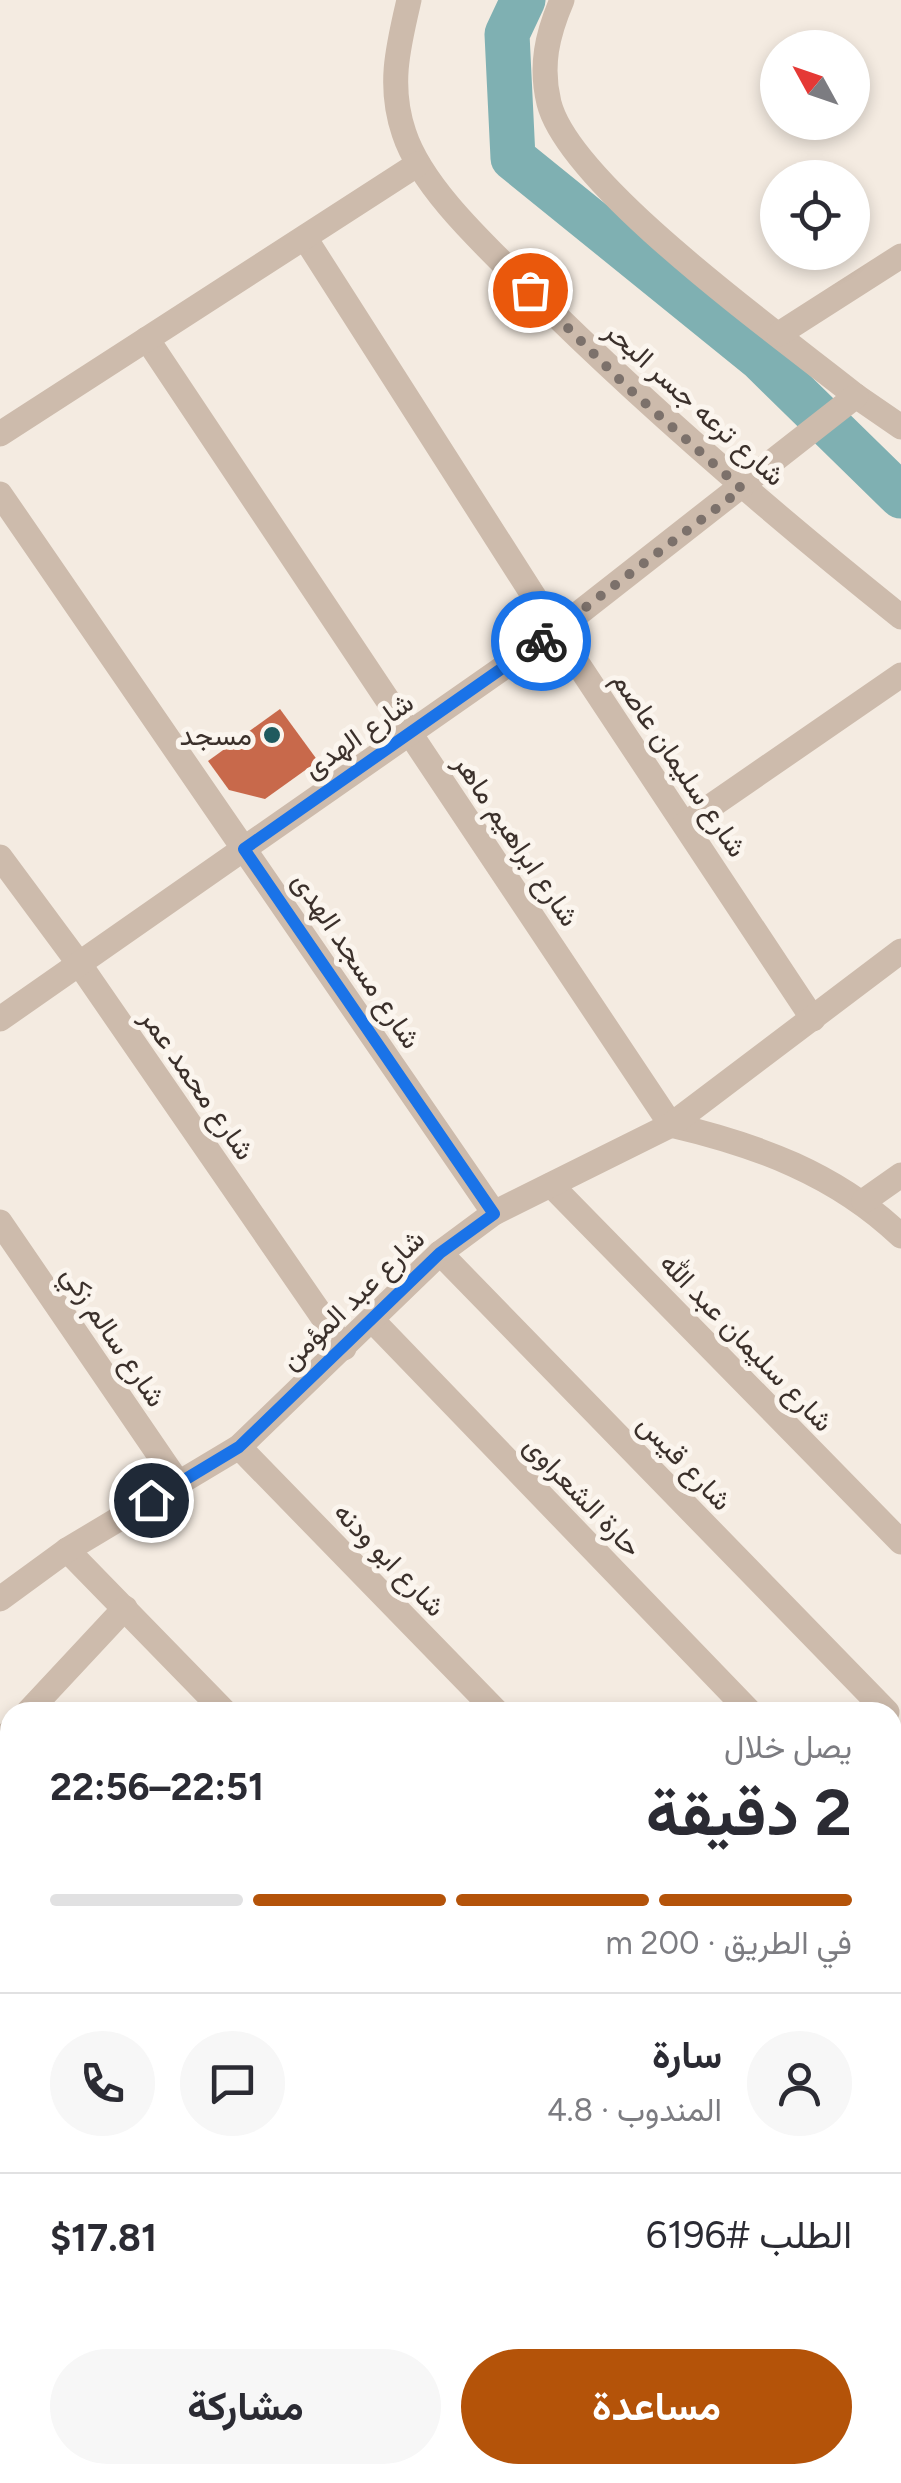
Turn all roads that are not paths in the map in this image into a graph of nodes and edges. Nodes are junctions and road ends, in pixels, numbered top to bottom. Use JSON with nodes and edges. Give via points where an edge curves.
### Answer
{"nodes":[{"id":1,"x":409,"y":0,"type":"edge"},
{"id":2,"x":562,"y":0,"type":"edge"},
{"id":3,"x":418,"y":164,"type":"junction"},
{"id":4,"x":305,"y":238,"type":"junction"},
{"id":5,"x":901,"y":256,"type":"edge"},
{"id":6,"x":779,"y":334,"type":"junction"},
{"id":7,"x":148,"y":340,"type":"junction"},
{"id":8,"x":856,"y":396,"type":"junction"},
{"id":9,"x":901,"y":427,"type":"edge"},
{"id":10,"x":0,"y":434,"type":"edge"},
{"id":11,"x":742,"y":489,"type":"junction"},
{"id":12,"x":0,"y":494,"type":"edge"},
{"id":13,"x":901,"y":617,"type":"edge"},
{"id":14,"x":556,"y":631,"type":"junction"},
{"id":15,"x":901,"y":675,"type":"edge"},
{"id":16,"x":411,"y":736,"type":"junction"},
{"id":17,"x":685,"y":824,"type":"junction"},
{"id":18,"x":244,"y":849,"type":"junction"},
{"id":19,"x":0,"y":857,"type":"edge"},
{"id":20,"x":901,"y":951,"type":"edge"},
{"id":21,"x":80,"y":965,"type":"junction"},
{"id":22,"x":0,"y":1019,"type":"edge"},
{"id":23,"x":813,"y":1019,"type":"junction"},
{"id":24,"x":670,"y":1125,"type":"junction"},
{"id":25,"x":901,"y":1175,"type":"edge"},
{"id":26,"x":551,"y":1185,"type":"junction"},
{"id":27,"x":864,"y":1201,"type":"junction"},
{"id":28,"x":494,"y":1214,"type":"junction"},
{"id":29,"x":0,"y":1222,"type":"edge"},
{"id":30,"x":901,"y":1236,"type":"edge"},
{"id":31,"x":440,"y":1253,"type":"junction"},
{"id":32,"x":373,"y":1320,"type":"junction"},
{"id":33,"x":344,"y":1348,"type":"junction"},
{"id":34,"x":239,"y":1447,"type":"junction"},
{"id":35,"x":179,"y":1484,"type":"junction"},
{"id":36,"x":901,"y":1542,"type":"edge"},
{"id":37,"x":67,"y":1550,"type":"junction"},
{"id":38,"x":0,"y":1598,"type":"edge"},
{"id":39,"x":126,"y":1608,"type":"junction"},
{"id":40,"x":37,"y":1702,"type":"edge"},
{"id":41,"x":216,"y":1702,"type":"edge"},
{"id":42,"x":488,"y":1702,"type":"edge"},
{"id":43,"x":740,"y":1702,"type":"edge"},
{"id":44,"x":877,"y":1702,"type":"edge"}],
"edges":[{"from":1,"to":3,"type":"street","name":"شارع ترعه جسر البحر","via":[[393,92]]},
{"from":2,"to":6,"type":"street","via":[[543,67],[550,108],[571,144],[601,186]]},
{"from":3,"to":4,"type":"street"},
{"from":3,"to":11,"type":"street","name":"شارع ترعه جسر البحر","via":[[482,242],[627,387]]},
{"from":4,"to":7,"type":"street"},
{"from":4,"to":14,"type":"street","name":"شارع سليمان عاصم"},
{"from":5,"to":6,"type":"street"},
{"from":6,"to":8,"type":"street"},
{"from":7,"to":10,"type":"street"},
{"from":7,"to":16,"type":"street","name":"شارع ابراهيم ماهر"},
{"from":8,"to":9,"type":"street"},
{"from":8,"to":11,"type":"street","name":"شارع الهدى"},
{"from":11,"to":13,"type":"street","name":"شارع ترعه جسر البحر"},
{"from":11,"to":14,"type":"street","name":"شارع الهدى"},
{"from":12,"to":18,"type":"street","name":"شارع مسجد الهدى"},
{"from":14,"to":16,"type":"street","name":"شارع الهدى"},
{"from":14,"to":17,"type":"street","name":"شارع سليمان عاصم"},
{"from":15,"to":17,"type":"street"},
{"from":16,"to":18,"type":"street","name":"شارع الهدى"},
{"from":16,"to":24,"type":"street","name":"شارع ابراهيم ماهر"},
{"from":17,"to":23,"type":"street","name":"شارع سليمان عاصم"},
{"from":18,"to":21,"type":"street","name":"شارع الهدى"},
{"from":18,"to":28,"type":"street","name":"شارع مسجد الهدى"},
{"from":19,"to":21,"type":"street","name":"شارع محمد عمر"},
{"from":20,"to":23,"type":"street","name":"شارع عبد المؤمن"},
{"from":21,"to":22,"type":"street","name":"شارع الهدى"},
{"from":21,"to":33,"type":"street","name":"شارع محمد عمر"},
{"from":23,"to":24,"type":"street","name":"شارع عبد المؤمن"},
{"from":24,"to":26,"type":"street","name":"شارع عبد المؤمن"},
{"from":24,"to":27,"type":"street","via":[[771,1154]]},
{"from":25,"to":27,"type":"street"},
{"from":26,"to":28,"type":"street","name":"شارع عبد المؤمن"},
{"from":26,"to":36,"type":"street","name":"شارع سليمان عبد الله"},
{"from":27,"to":30,"type":"street"},
{"from":28,"to":31,"type":"street","name":"شارع عبد المؤمن"},
{"from":29,"to":35,"type":"street","name":"شارع سالم زكي"},
{"from":31,"to":32,"type":"street","name":"شارع عبد المؤمن"},
{"from":31,"to":44,"type":"street","name":"شارع قيس"},
{"from":32,"to":33,"type":"street","name":"شارع عبد المؤمن"},
{"from":32,"to":43,"type":"street","name":"حارة الشعراوى"},
{"from":33,"to":34,"type":"street","name":"شارع عبد المؤمن"},
{"from":34,"to":35,"type":"street","name":"شارع عبد المؤمن"},
{"from":34,"to":42,"type":"street","name":"شارع ابو ودنه"},
{"from":35,"to":37,"type":"street","name":"شارع عبد المؤمن"},
{"from":37,"to":38,"type":"street","name":"شارع عبد المؤمن"},
{"from":37,"to":39,"type":"street"},
{"from":39,"to":40,"type":"street"},
{"from":39,"to":41,"type":"street"}]}
